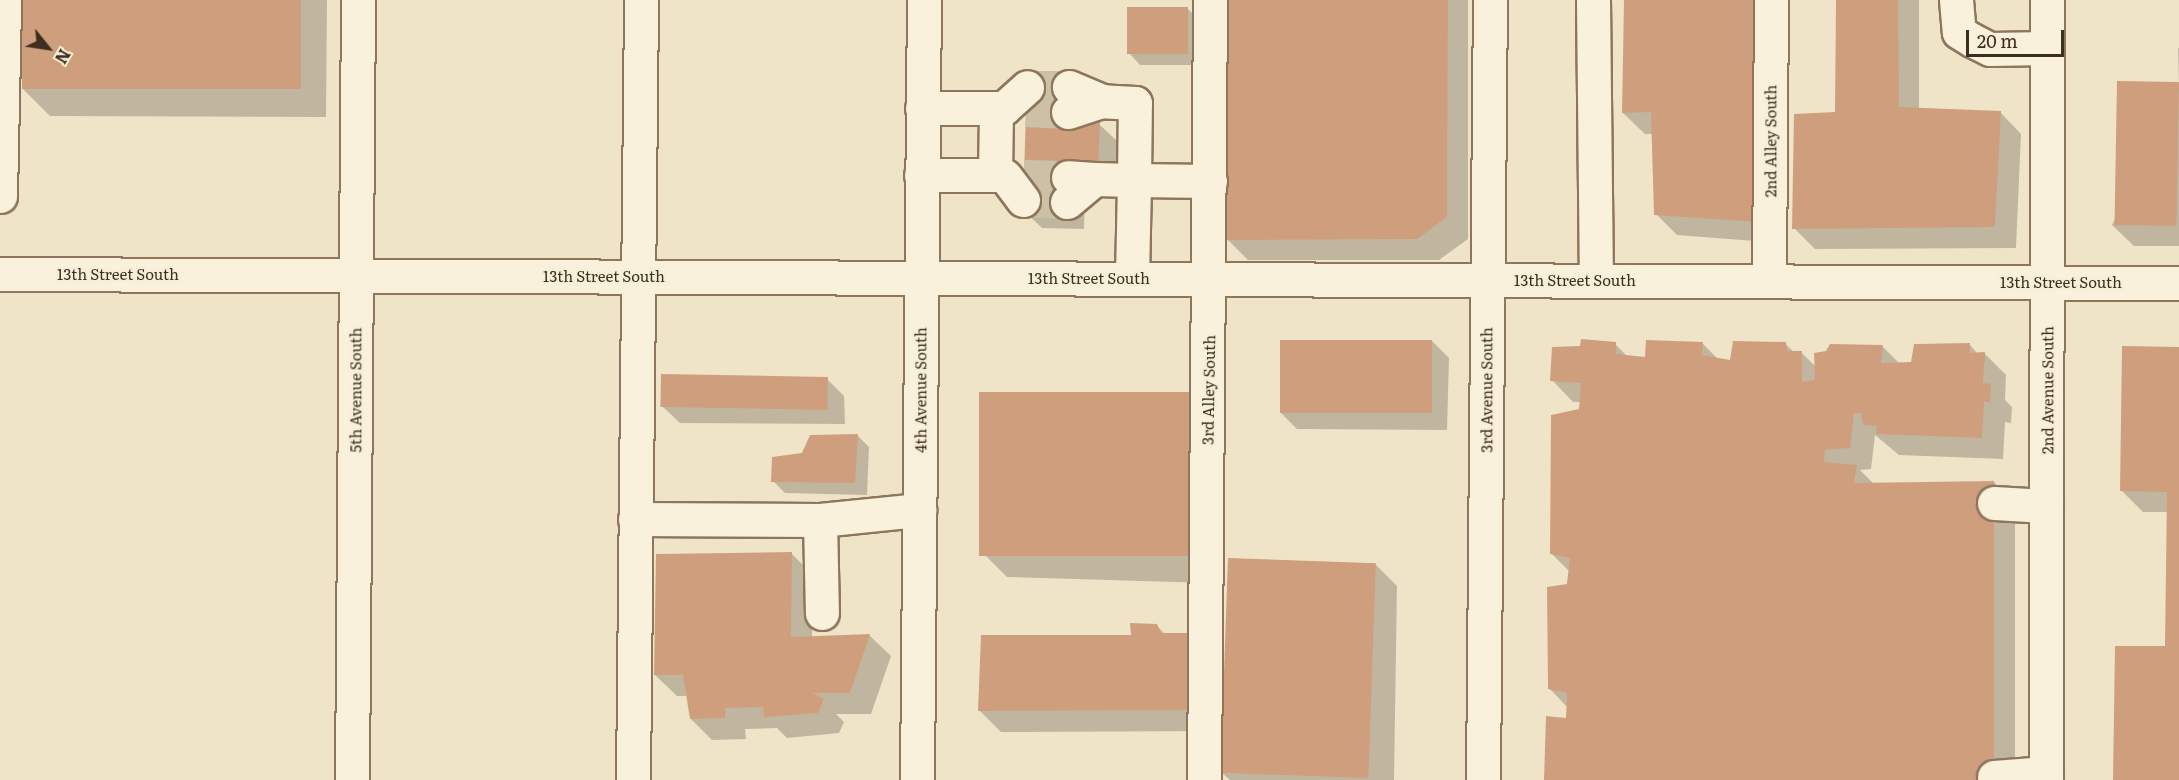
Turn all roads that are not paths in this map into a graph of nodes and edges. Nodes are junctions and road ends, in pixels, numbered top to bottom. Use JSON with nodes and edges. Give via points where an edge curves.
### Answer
{"nodes":[{"id":1,"x":4,"y":0,"type":"edge"},
{"id":2,"x":358,"y":0,"type":"edge"},
{"id":3,"x":641,"y":0,"type":"edge"},
{"id":4,"x":924,"y":0,"type":"edge"},
{"id":5,"x":1210,"y":0,"type":"edge"},
{"id":6,"x":1490,"y":0,"type":"edge"},
{"id":7,"x":1593,"y":0,"type":"edge"},
{"id":8,"x":1771,"y":0,"type":"edge"},
{"id":9,"x":1956,"y":0,"type":"edge"},
{"id":10,"x":2047,"y":0,"type":"edge"},
{"id":11,"x":2047,"y":48,"type":"junction"},
{"id":12,"x":1068,"y":99,"type":"tunnel mouth"},
{"id":13,"x":922,"y":108,"type":"junction"},
{"id":14,"x":921,"y":175,"type":"junction"},
{"id":15,"x":1134,"y":180,"type":"junction"},
{"id":16,"x":1210,"y":181,"type":"junction"},
{"id":17,"x":1077,"y":186,"type":"tunnel mouth"},
{"id":18,"x":0,"y":196,"type":"edge"},
{"id":19,"x":0,"y":274,"type":"edge"},
{"id":20,"x":355,"y":276,"type":"junction"},
{"id":21,"x":637,"y":276,"type":"junction"},
{"id":22,"x":921,"y":278,"type":"junction"},
{"id":23,"x":1132,"y":278,"type":"junction"},
{"id":24,"x":1209,"y":279,"type":"junction"},
{"id":25,"x":1486,"y":280,"type":"junction"},
{"id":26,"x":1596,"y":280,"type":"junction"},
{"id":27,"x":1769,"y":281,"type":"junction"},
{"id":28,"x":2047,"y":282,"type":"junction"},
{"id":29,"x":2179,"y":283,"type":"edge"},
{"id":30,"x":1994,"y":503,"type":"dead end"},
{"id":31,"x":2046,"y":506,"type":"junction"},
{"id":32,"x":919,"y":510,"type":"junction"},
{"id":33,"x":635,"y":519,"type":"junction"},
{"id":34,"x":820,"y":520,"type":"junction"},
{"id":35,"x":822,"y":613,"type":"dead end"},
{"id":36,"x":2046,"y":776,"type":"edge"},
{"id":37,"x":1994,"y":777,"type":"dead end"},
{"id":38,"x":352,"y":780,"type":"edge"},
{"id":39,"x":633,"y":780,"type":"edge"},
{"id":40,"x":917,"y":780,"type":"edge"},
{"id":41,"x":1204,"y":780,"type":"edge"},
{"id":42,"x":1483,"y":780,"type":"edge"}],
"edges":[{"from":1,"to":18,"type":"street"},
{"from":2,"to":20,"type":"street","name":"5th Avenue South"},
{"from":3,"to":21,"type":"street"},
{"from":4,"to":13,"type":"street","name":"4th Avenue South"},
{"from":5,"to":16,"type":"street","name":"3rd Alley South"},
{"from":6,"to":25,"type":"street","name":"3rd Avenue South"},
{"from":7,"to":26,"type":"street"},
{"from":8,"to":27,"type":"street","name":"2nd Alley South"},
{"from":9,"to":11,"type":"street","via":[[1959,32],[1972,40],[1990,49]]},
{"from":10,"to":11,"type":"street","name":"2nd Avenue South"},
{"from":11,"to":28,"type":"street","name":"2nd Avenue South"},
{"from":12,"to":15,"type":"street","via":[[1135,103]]},
{"from":13,"to":14,"type":"street","name":"4th Avenue South"},
{"from":13,"to":14,"type":"street","via":[[1013,103],[1012,182]]},
{"from":14,"to":22,"type":"street","name":"4th Avenue South"},
{"from":15,"to":16,"type":"street"},
{"from":15,"to":17,"type":"street"},
{"from":15,"to":23,"type":"street"},
{"from":16,"to":24,"type":"street","name":"3rd Alley South"},
{"from":19,"to":20,"type":"street","name":"13th Street South"},
{"from":20,"to":21,"type":"street","name":"13th Street South"},
{"from":20,"to":38,"type":"street","name":"5th Avenue South"},
{"from":21,"to":22,"type":"street","name":"13th Street South"},
{"from":21,"to":33,"type":"street"},
{"from":22,"to":23,"type":"street","name":"13th Street South"},
{"from":22,"to":32,"type":"street","name":"4th Avenue South"},
{"from":23,"to":24,"type":"street","name":"13th Street South"},
{"from":24,"to":25,"type":"street","name":"13th Street South"},
{"from":24,"to":41,"type":"street","name":"3rd Alley South"},
{"from":25,"to":26,"type":"street","name":"13th Street South"},
{"from":25,"to":42,"type":"street","name":"3rd Avenue South"},
{"from":26,"to":27,"type":"street","name":"13th Street South"},
{"from":27,"to":28,"type":"street","name":"13th Street South"},
{"from":28,"to":29,"type":"street","name":"13th Street South"},
{"from":28,"to":31,"type":"street","name":"2nd Avenue South"},
{"from":30,"to":31,"type":"street"},
{"from":31,"to":36,"type":"street","name":"2nd Avenue South"},
{"from":32,"to":34,"type":"street"},
{"from":32,"to":40,"type":"street","name":"4th Avenue South"},
{"from":33,"to":34,"type":"street"},
{"from":33,"to":39,"type":"street"},
{"from":34,"to":35,"type":"street"},
{"from":36,"to":37,"type":"street"}]}
